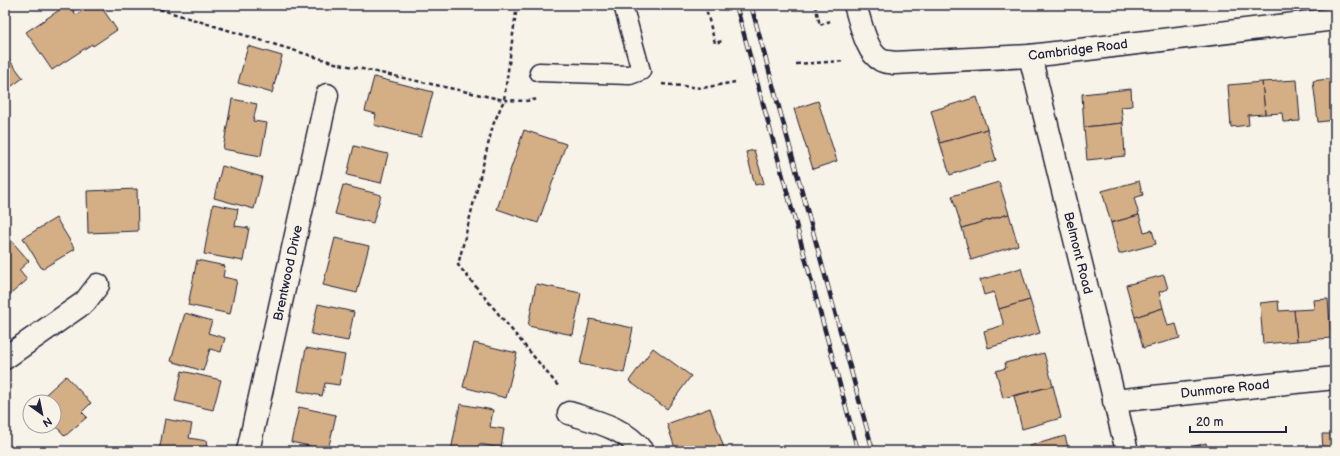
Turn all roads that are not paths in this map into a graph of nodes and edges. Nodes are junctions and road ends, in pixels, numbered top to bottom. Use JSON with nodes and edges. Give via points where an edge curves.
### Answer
{"nodes":[{"id":1,"x":623,"y":5,"type":"edge"},
{"id":2,"x":855,"y":5,"type":"edge"},
{"id":3,"x":1335,"y":19,"type":"edge"},
{"id":4,"x":1030,"y":56,"type":"junction"},
{"id":5,"x":539,"y":72,"type":"dead end"},
{"id":6,"x":327,"y":95,"type":"dead end"},
{"id":7,"x":98,"y":285,"type":"dead end"},
{"id":8,"x":5,"y":358,"type":"edge"},
{"id":9,"x":1335,"y":378,"type":"edge"},
{"id":10,"x":1114,"y":400,"type":"junction"},
{"id":11,"x":568,"y":412,"type":"road end"},
{"id":12,"x":248,"y":451,"type":"edge"},
{"id":13,"x":642,"y":451,"type":"edge"},
{"id":14,"x":1127,"y":451,"type":"edge"}],
"edges":[{"from":1,"to":5,"type":"lane","via":[[641,71],[630,75]]},
{"from":2,"to":4,"type":"street","name":"Cambridge Road","via":[[866,40],[874,55],[881,60],[894,63]]},
{"from":3,"to":4,"type":"street","name":"Cambridge Road"},
{"from":4,"to":10,"type":"street","name":"Belmont Road"},
{"from":6,"to":12,"type":"street","name":"Brentwood Drive"},
{"from":7,"to":8,"type":"street","via":[[85,302]]},
{"from":9,"to":10,"type":"street","name":"Dunmore Road"},
{"from":10,"to":14,"type":"street","name":"Belmont Road"},
{"from":11,"to":13,"type":"street","via":[[627,436]]}]}
